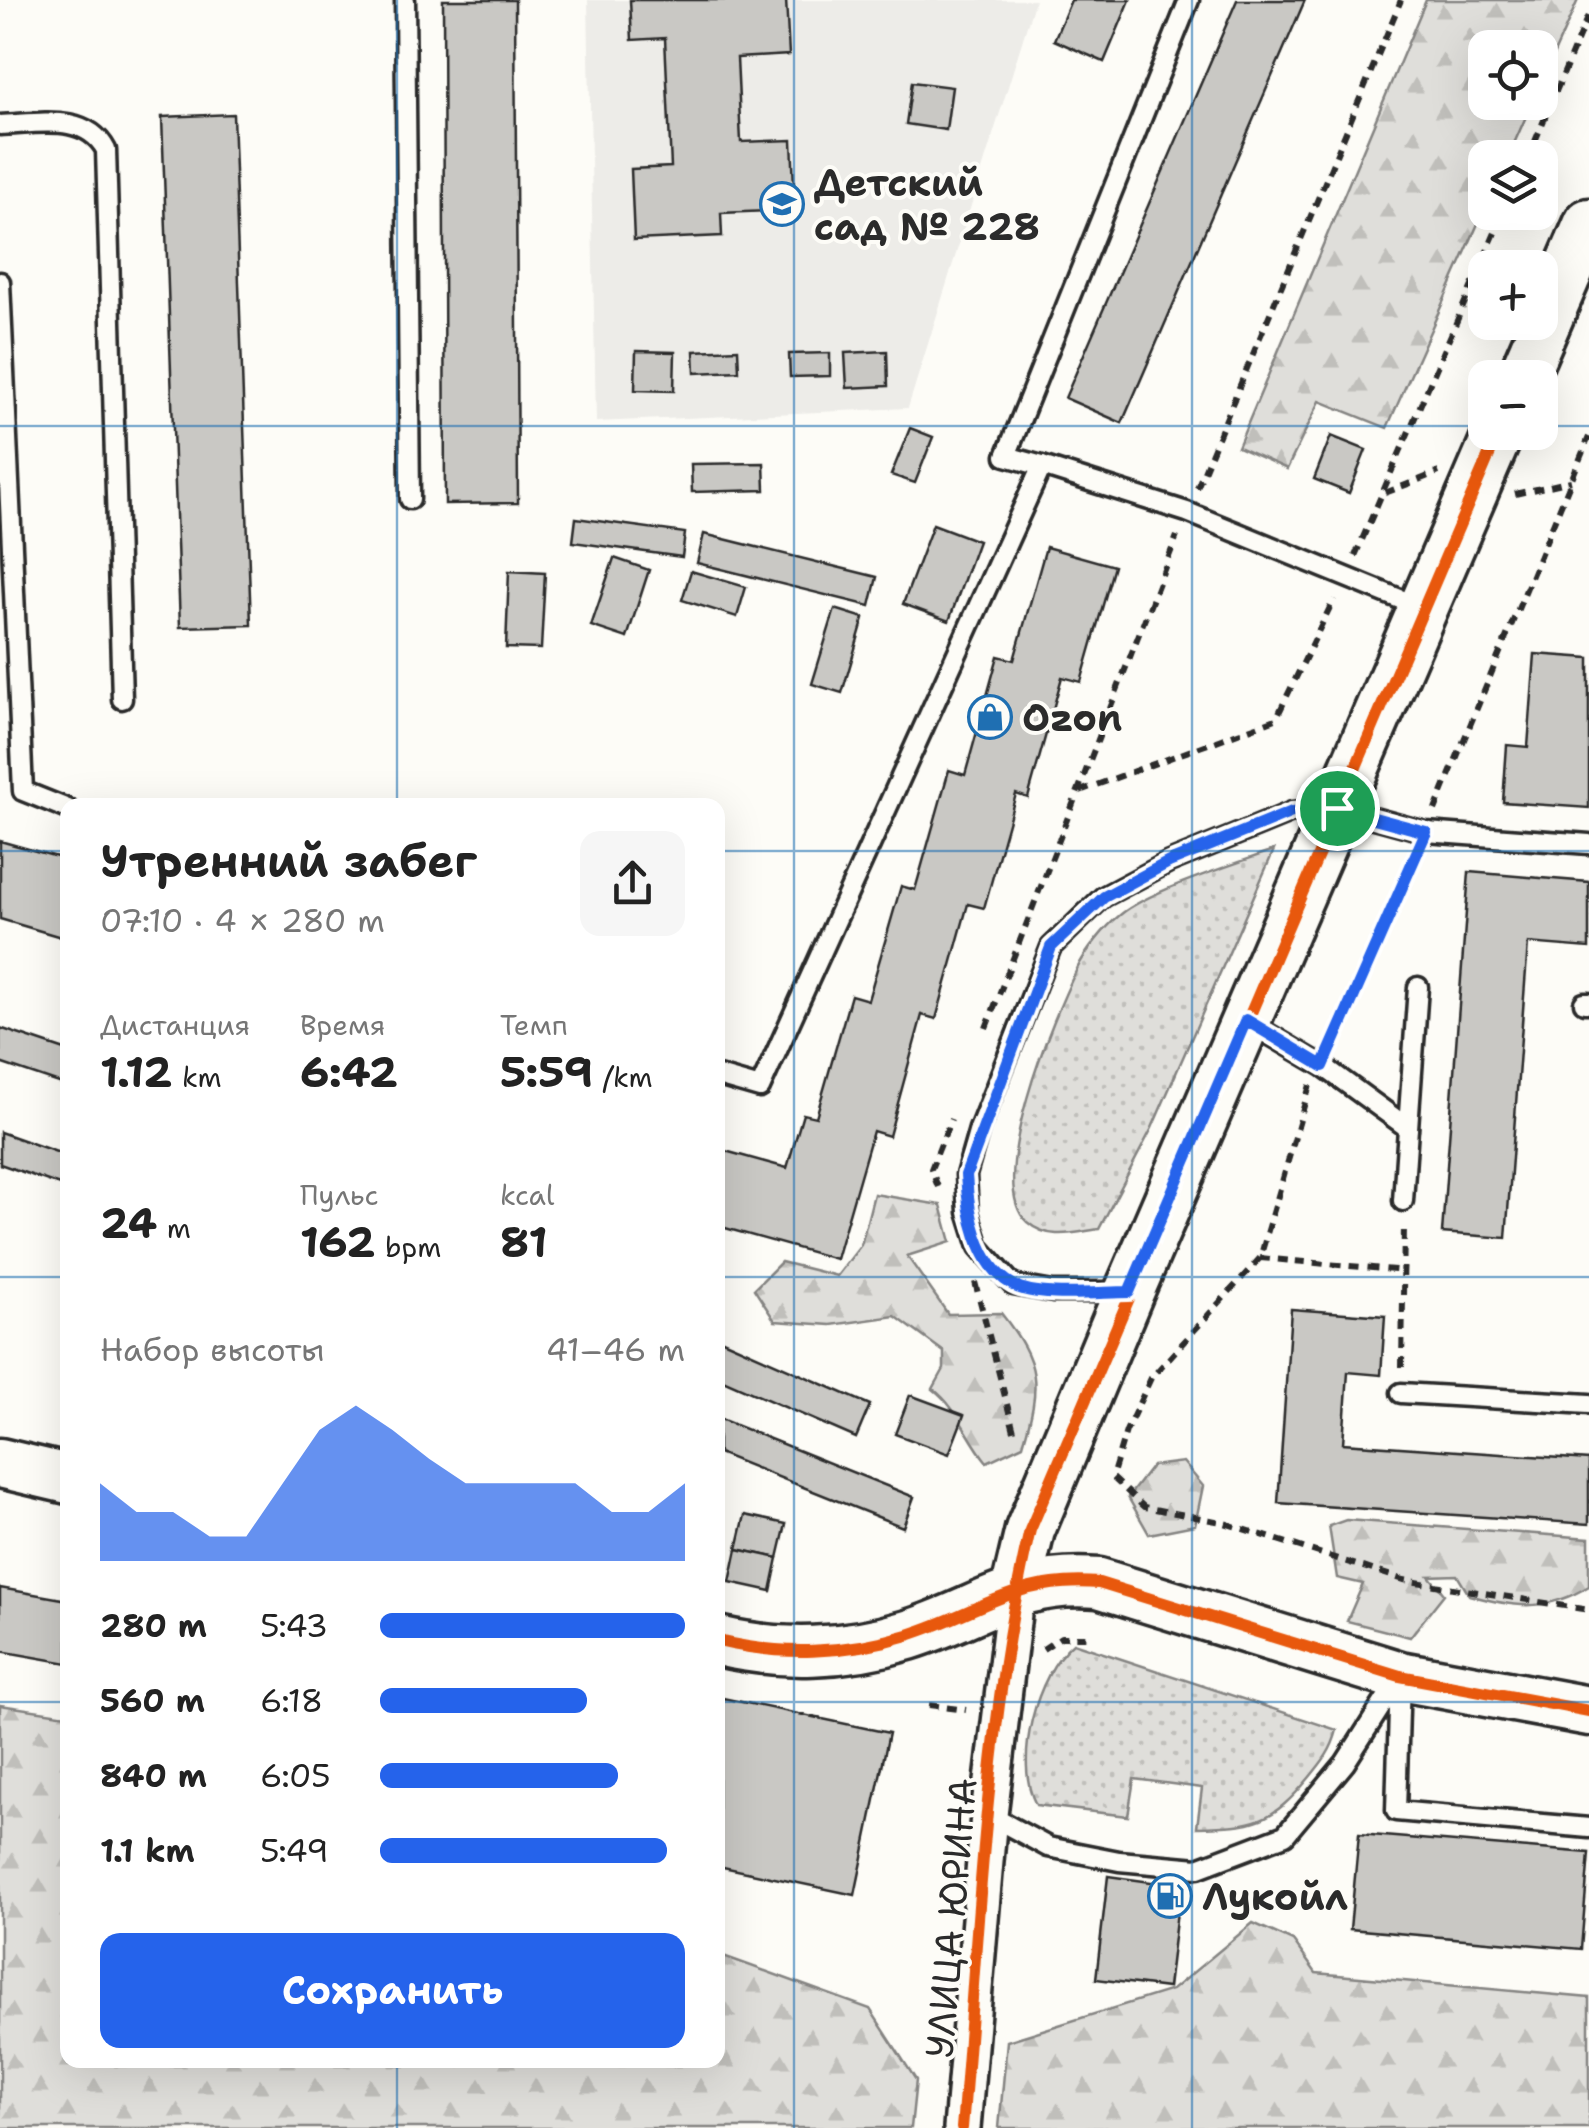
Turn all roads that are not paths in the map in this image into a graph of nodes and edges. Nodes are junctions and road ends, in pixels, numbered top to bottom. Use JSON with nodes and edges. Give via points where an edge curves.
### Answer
{"nodes":[{"id":1,"x":405,"y":0,"type":"edge"},
{"id":2,"x":1189,"y":0,"type":"edge"},
{"id":3,"x":0,"y":125,"type":"edge"},
{"id":4,"x":1586,"y":236,"type":"edge"},
{"id":5,"x":0,"y":282,"type":"edge"},
{"id":6,"x":1530,"y":360,"type":"edge"},
{"id":7,"x":1491,"y":450,"type":"edge"},
{"id":8,"x":1042,"y":466,"type":"junction"},
{"id":9,"x":410,"y":500,"type":"dead end"},
{"id":10,"x":1422,"y":608,"type":"junction"},
{"id":11,"x":122,"y":699,"type":"dead end"},
{"id":12,"x":60,"y":806,"type":"edge"},
{"id":13,"x":1337,"y":808,"type":"junction"},
{"id":14,"x":1589,"y":844,"type":"edge"},
{"id":15,"x":1418,"y":987,"type":"dead end"},
{"id":16,"x":1246,"y":1020,"type":"junction"},
{"id":17,"x":725,"y":1078,"type":"edge"},
{"id":18,"x":1408,"y":1128,"type":"junction"},
{"id":19,"x":1404,"y":1201,"type":"road end"},
{"id":20,"x":1129,"y":1292,"type":"junction"},
{"id":21,"x":1401,"y":1393,"type":"road end"},
{"id":22,"x":1589,"y":1404,"type":"edge"},
{"id":23,"x":0,"y":1462,"type":"edge"},
{"id":24,"x":60,"y":1477,"type":"edge"},
{"id":25,"x":1016,"y":1589,"type":"junction"},
{"id":26,"x":725,"y":1642,"type":"edge"},
{"id":27,"x":1400,"y":1676,"type":"junction"},
{"id":28,"x":1589,"y":1711,"type":"edge"},
{"id":29,"x":989,"y":1816,"type":"junction"},
{"id":30,"x":1589,"y":1828,"type":"edge"},
{"id":31,"x":962,"y":2128,"type":"edge"}],
"edges":[{"from":1,"to":9,"type":"lane"},
{"from":2,"to":8,"type":"lane","via":[[1006,456]]},
{"from":3,"to":11,"type":"lane","via":[[72,122],[98,135],[106,150]]},
{"from":4,"to":6,"type":"street"},
{"from":5,"to":12,"type":"lane","via":[[23,790]]},
{"from":7,"to":10,"type":"street","name":"УЛИЦА ЮРИНА"},
{"from":8,"to":10,"type":"lane","via":[[1186,512]]},
{"from":8,"to":17,"type":"lane","via":[[760,1088]]},
{"from":10,"to":13,"type":"street","name":"УЛИЦА ЮРИНА"},
{"from":13,"to":14,"type":"lane","via":[[1426,832]]},
{"from":13,"to":16,"type":"street","name":"УЛИЦА ЮРИНА"},
{"from":13,"to":20,"type":"lane","via":[[1292,812],[1169,862],[1104,897],[1051,947],[980,1129],[966,1175],[968,1212],[979,1247],[1013,1285]]},
{"from":15,"to":18,"type":"lane"},
{"from":16,"to":18,"type":"lane"},
{"from":16,"to":20,"type":"street","name":"УЛИЦА ЮРИНА"},
{"from":18,"to":19,"type":"lane"},
{"from":20,"to":25,"type":"street","name":"УЛИЦА ЮРИНА","via":[[1030,1530]]},
{"from":21,"to":22,"type":"lane"},
{"from":23,"to":24,"type":"street"},
{"from":25,"to":26,"type":"street","via":[[910,1634],[844,1649],[760,1651]]},
{"from":25,"to":27,"type":"street","via":[[1063,1580],[1100,1583]]},
{"from":25,"to":29,"type":"street","name":"УЛИЦА ЮРИНА"},
{"from":27,"to":28,"type":"street"},
{"from":27,"to":29,"type":"lane","via":[[1346,1763],[1284,1834],[1198,1868],[1048,1847]]},
{"from":27,"to":30,"type":"lane","via":[[1396,1811]]},
{"from":29,"to":31,"type":"street","name":"УЛИЦА ЮРИНА"}]}
